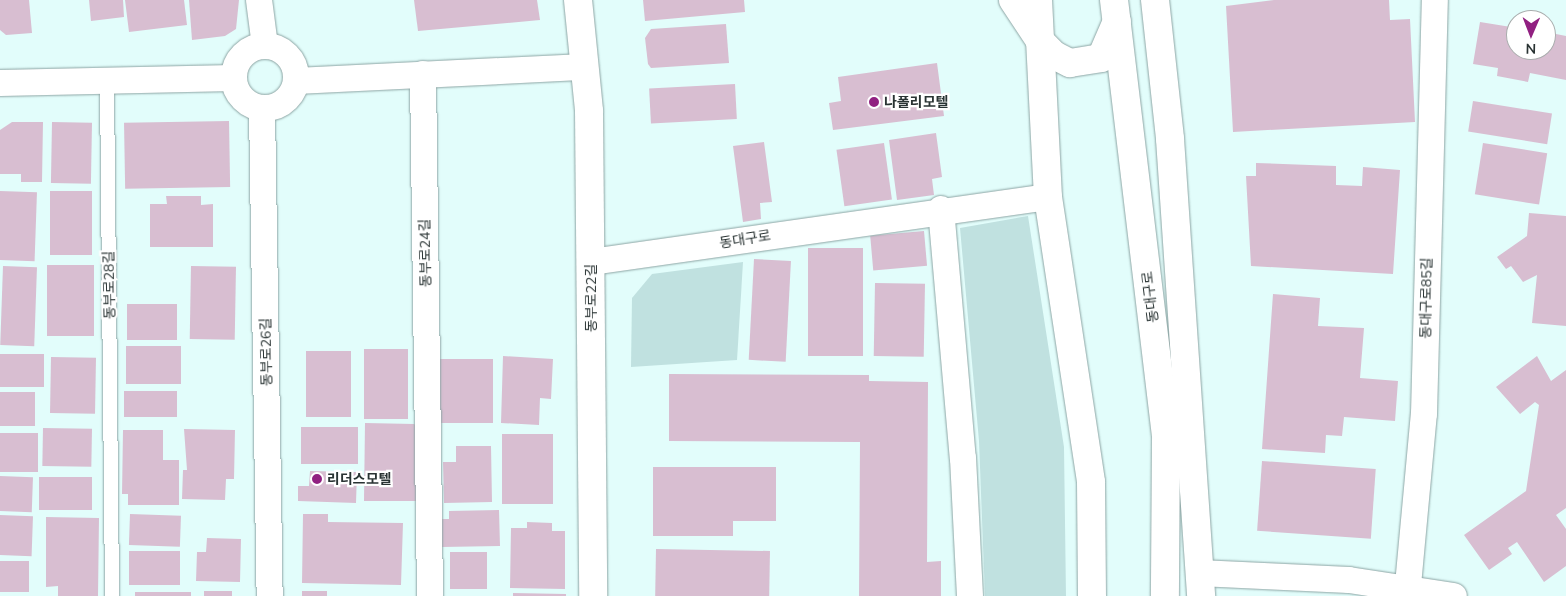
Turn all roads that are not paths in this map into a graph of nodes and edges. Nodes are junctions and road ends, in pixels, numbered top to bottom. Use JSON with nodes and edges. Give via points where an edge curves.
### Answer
{"nodes":[{"id":1,"x":259,"y":0,"type":"edge"},
{"id":2,"x":578,"y":0,"type":"edge"},
{"id":3,"x":1013,"y":0,"type":"edge"},
{"id":4,"x":1038,"y":0,"type":"edge"},
{"id":5,"x":1155,"y":0,"type":"edge"},
{"id":6,"x":1435,"y":0,"type":"edge"},
{"id":7,"x":1121,"y":6,"type":"edge"},
{"id":8,"x":1040,"y":41,"type":"junction"},
{"id":9,"x":265,"y":46,"type":"junction"},
{"id":10,"x":585,"y":67,"type":"junction"},
{"id":11,"x":423,"y":74,"type":"junction"},
{"id":12,"x":234,"y":78,"type":"junction"},
{"id":13,"x":107,"y":82,"type":"junction"},
{"id":14,"x":296,"y":82,"type":"junction"},
{"id":15,"x":0,"y":83,"type":"edge"},
{"id":16,"x":262,"y":108,"type":"junction"},
{"id":17,"x":1048,"y":197,"type":"junction"},
{"id":18,"x":941,"y":209,"type":"junction"},
{"id":19,"x":591,"y":262,"type":"junction"},
{"id":20,"x":1200,"y":584,"type":"edge"},
{"id":21,"x":1408,"y":592,"type":"edge"},
{"id":22,"x":112,"y":596,"type":"edge"},
{"id":23,"x":270,"y":596,"type":"edge"},
{"id":24,"x":430,"y":596,"type":"edge"},
{"id":25,"x":593,"y":596,"type":"edge"},
{"id":26,"x":970,"y":596,"type":"edge"},
{"id":27,"x":1092,"y":596,"type":"edge"},
{"id":28,"x":1165,"y":596,"type":"edge"},
{"id":29,"x":1454,"y":596,"type":"edge"}],
"edges":[{"from":1,"to":9,"type":"street"},
{"from":2,"to":10,"type":"main road","name":"동부로22길"},
{"from":3,"to":8,"type":"main road"},
{"from":4,"to":8,"type":"main road"},
{"from":5,"to":20,"type":"main road","via":[[1170,139]]},
{"from":6,"to":21,"type":"street","name":"동대구로85길","via":[[1424,414]]},
{"from":7,"to":8,"type":"main road","via":[[1101,58],[1070,62],[1054,56]]},
{"from":7,"to":28,"type":"main road","name":"동대구로","via":[[1166,439]]},
{"from":8,"to":17,"type":"main road"},
{"from":9,"to":12,"type":"street","via":[[239,59]]},
{"from":9,"to":14,"type":"street","via":[[284,53],[296,71]]},
{"from":10,"to":11,"type":"street"},
{"from":10,"to":19,"type":"main road","name":"동부로22길"},
{"from":11,"to":14,"type":"street"},
{"from":11,"to":24,"type":"street","name":"동부로24길"},
{"from":12,"to":13,"type":"street"},
{"from":12,"to":16,"type":"street","via":[[240,97]]},
{"from":13,"to":15,"type":"street"},
{"from":13,"to":22,"type":"lane","name":"동부로28길"},
{"from":14,"to":16,"type":"street","via":[[286,100]]},
{"from":16,"to":23,"type":"street","name":"동부로26길"},
{"from":17,"to":18,"type":"street","name":"동대구로"},
{"from":17,"to":27,"type":"main road","via":[[1091,482]]},
{"from":18,"to":19,"type":"street","name":"동대구로"},
{"from":18,"to":26,"type":"street","via":[[963,458]]},
{"from":19,"to":25,"type":"main road","name":"동부로22길"},
{"from":20,"to":21,"type":"street","via":[[1349,580]]},
{"from":21,"to":29,"type":"street"}]}
